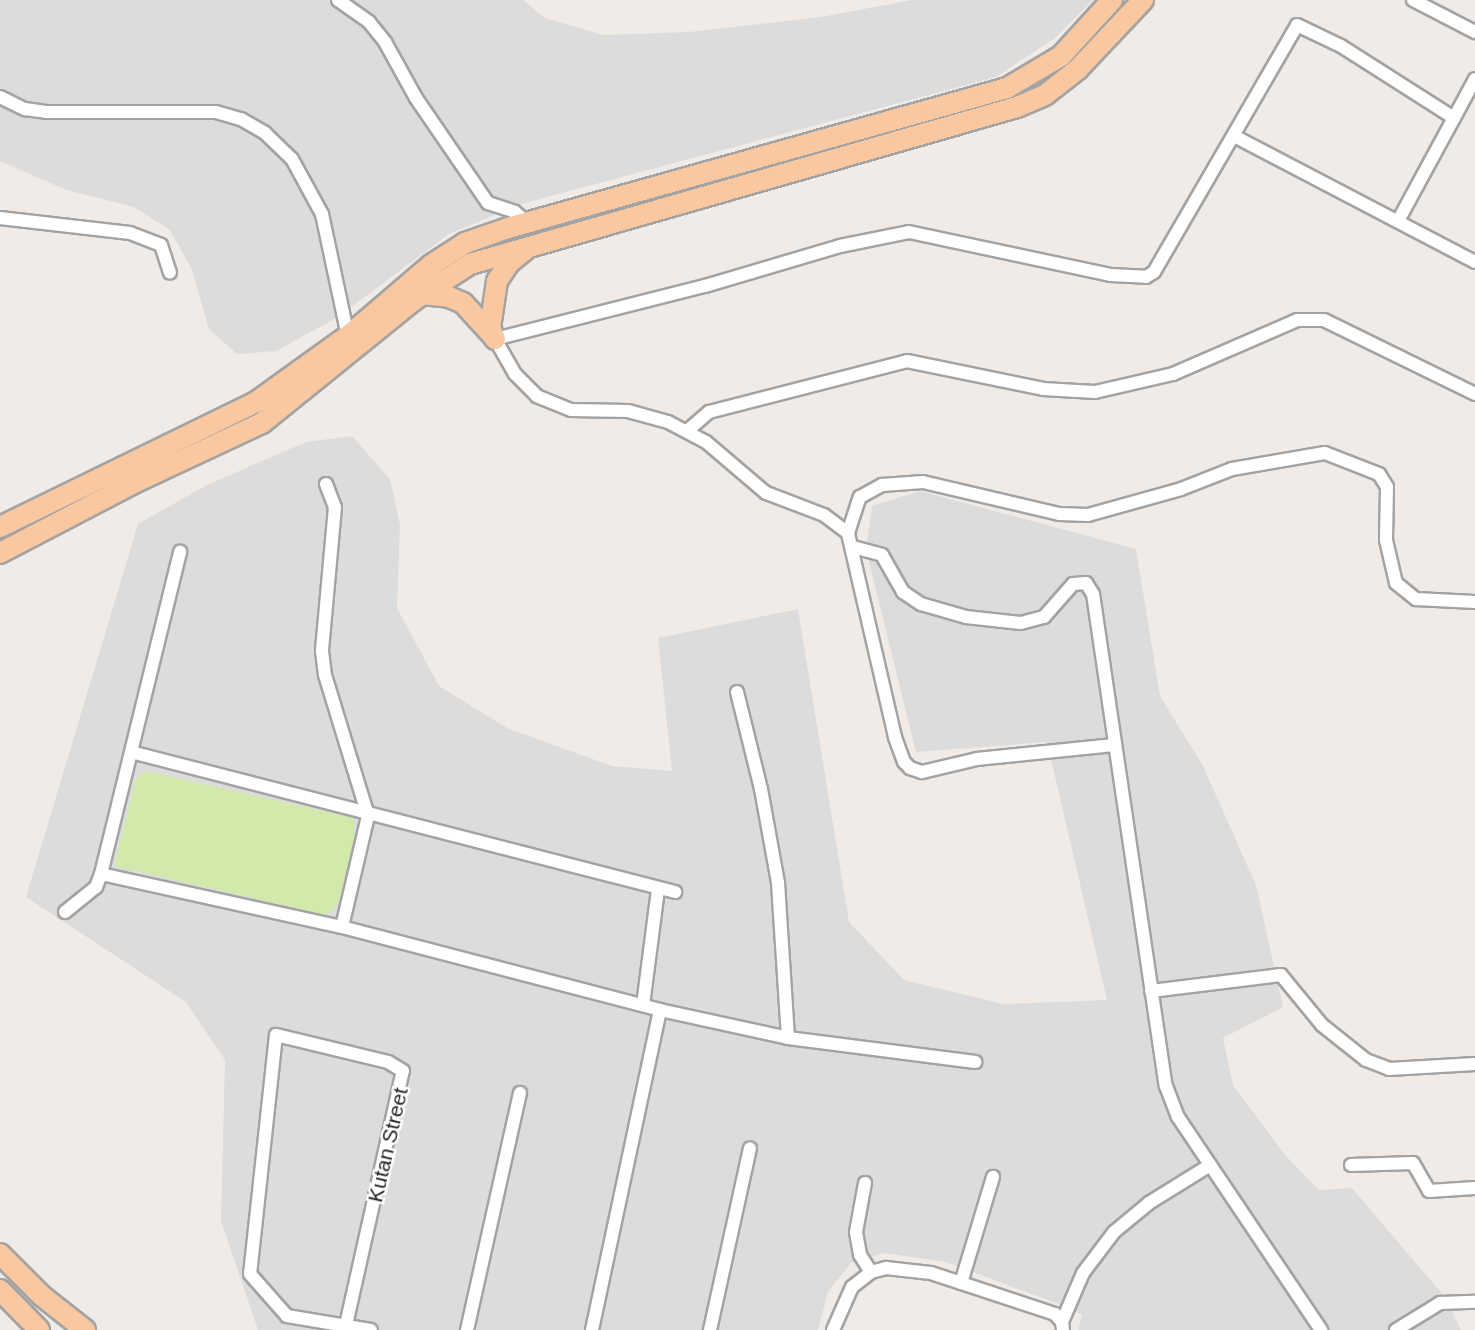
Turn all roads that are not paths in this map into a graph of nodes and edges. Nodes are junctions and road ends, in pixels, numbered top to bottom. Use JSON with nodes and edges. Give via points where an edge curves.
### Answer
{"nodes":[{"id":1,"x":338,"y":0,"type":"edge"},
{"id":2,"x":1112,"y":0,"type":"edge"},
{"id":3,"x":1143,"y":0,"type":"edge"},
{"id":4,"x":1413,"y":0,"type":"edge"},
{"id":5,"x":1475,"y":32,"type":"edge"},
{"id":6,"x":1473,"y":88,"type":"edge"},
{"id":7,"x":0,"y":97,"type":"edge"},
{"id":8,"x":1454,"y":118,"type":"junction"},
{"id":9,"x":1234,"y":136,"type":"junction"},
{"id":10,"x":0,"y":218,"type":"edge"},
{"id":11,"x":1398,"y":221,"type":"junction"},
{"id":12,"x":527,"y":222,"type":"junction"},
{"id":13,"x":532,"y":245,"type":"junction"},
{"id":14,"x":1475,"y":262,"type":"edge"},
{"id":15,"x":170,"y":273,"type":"dead end"},
{"id":16,"x":422,"y":294,"type":"junction"},
{"id":17,"x":348,"y":336,"type":"junction"},
{"id":18,"x":495,"y":339,"type":"junction"},
{"id":19,"x":1475,"y":393,"type":"edge"},
{"id":20,"x":687,"y":431,"type":"junction"},
{"id":21,"x":326,"y":484,"type":"dead end"},
{"id":22,"x":0,"y":526,"type":"edge"},
{"id":23,"x":848,"y":533,"type":"junction"},
{"id":24,"x":853,"y":547,"type":"junction"},
{"id":25,"x":180,"y":552,"type":"dead end"},
{"id":26,"x":0,"y":553,"type":"edge"},
{"id":27,"x":1475,"y":602,"type":"edge"},
{"id":28,"x":737,"y":692,"type":"dead end"},
{"id":29,"x":1114,"y":744,"type":"junction"},
{"id":30,"x":131,"y":752,"type":"junction"},
{"id":31,"x":368,"y":816,"type":"junction"},
{"id":32,"x":101,"y":874,"type":"junction"},
{"id":33,"x":658,"y":890,"type":"junction"},
{"id":34,"x":675,"y":892,"type":"dead end"},
{"id":35,"x":64,"y":912,"type":"dead end"},
{"id":36,"x":342,"y":927,"type":"junction"},
{"id":37,"x":1151,"y":991,"type":"junction"},
{"id":38,"x":643,"y":1005,"type":"junction"},
{"id":39,"x":660,"y":1010,"type":"junction"},
{"id":40,"x":788,"y":1038,"type":"junction"},
{"id":41,"x":975,"y":1062,"type":"dead end"},
{"id":42,"x":1475,"y":1064,"type":"edge"},
{"id":43,"x":520,"y":1093,"type":"dead end"},
{"id":44,"x":750,"y":1148,"type":"dead end"},
{"id":45,"x":1210,"y":1164,"type":"junction"},
{"id":46,"x":1352,"y":1165,"type":"dead end"},
{"id":47,"x":993,"y":1177,"type":"dead end"},
{"id":48,"x":865,"y":1183,"type":"dead end"},
{"id":49,"x":1475,"y":1188,"type":"edge"},
{"id":50,"x":0,"y":1254,"type":"edge"},
{"id":51,"x":871,"y":1272,"type":"junction"},
{"id":52,"x":961,"y":1282,"type":"junction"},
{"id":53,"x":0,"y":1290,"type":"edge"},
{"id":54,"x":1475,"y":1302,"type":"edge"},
{"id":55,"x":346,"y":1325,"type":"junction"},
{"id":56,"x":1062,"y":1326,"type":"edge"},
{"id":57,"x":39,"y":1330,"type":"edge"},
{"id":58,"x":85,"y":1330,"type":"edge"},
{"id":59,"x":370,"y":1330,"type":"edge"},
{"id":60,"x":466,"y":1330,"type":"edge"},
{"id":61,"x":592,"y":1330,"type":"edge"},
{"id":62,"x":710,"y":1330,"type":"edge"},
{"id":63,"x":833,"y":1330,"type":"edge"},
{"id":64,"x":1321,"y":1330,"type":"edge"},
{"id":65,"x":1396,"y":1330,"type":"edge"}],
"edges":[{"from":1,"to":12,"type":"street","via":[[369,22],[385,42],[416,98],[488,203],[515,212]]},
{"from":2,"to":12,"type":"main road","via":[[1061,56],[1007,88]]},
{"from":3,"to":13,"type":"main road","via":[[1078,69],[1045,95],[1017,107]]},
{"from":4,"to":5,"type":"street"},
{"from":6,"to":8,"type":"street"},
{"from":7,"to":17,"type":"street","via":[[25,109],[46,112],[216,112],[241,119],[265,133],[292,159],[322,214]]},
{"from":8,"to":9,"type":"street","via":[[1341,46],[1297,25]]},
{"from":8,"to":11,"type":"street"},
{"from":9,"to":11,"type":"street"},
{"from":9,"to":18,"type":"street","via":[[1154,272],[1146,277],[1111,275],[909,232],[840,246],[705,286]]},
{"from":10,"to":15,"type":"street","via":[[130,233],[161,245]]},
{"from":11,"to":14,"type":"street"},
{"from":12,"to":17,"type":"main road","via":[[465,243],[447,254]]},
{"from":13,"to":16,"type":"main road","via":[[470,264]]},
{"from":13,"to":18,"type":"main road","via":[[509,263],[497,281],[490,328]]},
{"from":16,"to":18,"type":"main road","via":[[463,303]]},
{"from":16,"to":26,"type":"main road","via":[[262,423],[136,482]]},
{"from":17,"to":22,"type":"main road","via":[[243,410]]},
{"from":18,"to":20,"type":"street","via":[[525,387],[553,404],[571,410],[646,414]]},
{"from":19,"to":20,"type":"street","via":[[1324,320],[1297,320],[1173,374],[1095,392],[1043,389],[908,361],[709,412]]},
{"from":20,"to":23,"type":"street","via":[[706,442],[766,493],[824,515]]},
{"from":21,"to":31,"type":"street","via":[[334,507],[322,651],[328,684]]},
{"from":23,"to":24,"type":"street"},
{"from":23,"to":27,"type":"street","via":[[860,497],[882,485],[923,482],[1059,514],[1088,514],[1181,489],[1232,470],[1325,453],[1378,474],[1387,487],[1386,540],[1396,583],[1416,599]]},
{"from":24,"to":29,"type":"street","via":[[896,737],[903,762],[910,768],[922,772],[977,759]]},
{"from":24,"to":29,"type":"street","via":[[882,555],[903,592],[921,604],[966,617],[1021,623],[1044,617],[1073,584],[1086,583],[1093,594]]},
{"from":25,"to":30,"type":"street"},
{"from":28,"to":40,"type":"street","via":[[761,789],[778,883]]},
{"from":29,"to":37,"type":"street"},
{"from":30,"to":31,"type":"street"},
{"from":30,"to":32,"type":"street"},
{"from":31,"to":33,"type":"street"},
{"from":31,"to":36,"type":"street"},
{"from":32,"to":35,"type":"street","via":[[96,887]]},
{"from":32,"to":36,"type":"street"},
{"from":33,"to":34,"type":"street"},
{"from":33,"to":38,"type":"street"},
{"from":36,"to":38,"type":"street"},
{"from":37,"to":42,"type":"street","via":[[1281,975],[1322,1025],[1366,1060],[1389,1069]]},
{"from":37,"to":45,"type":"street","via":[[1166,1086],[1178,1117]]},
{"from":38,"to":39,"type":"street"},
{"from":39,"to":40,"type":"street"},
{"from":39,"to":61,"type":"street"},
{"from":40,"to":41,"type":"street"},
{"from":43,"to":60,"type":"street"},
{"from":44,"to":62,"type":"street"},
{"from":45,"to":56,"type":"street","via":[[1149,1203],[1114,1232],[1083,1273]]},
{"from":45,"to":64,"type":"street"},
{"from":46,"to":49,"type":"street","via":[[1413,1163],[1429,1191]]},
{"from":47,"to":52,"type":"street"},
{"from":48,"to":51,"type":"street","via":[[856,1232],[860,1255]]},
{"from":50,"to":58,"type":"main road","via":[[42,1296]]},
{"from":51,"to":52,"type":"street","via":[[886,1268],[917,1270]]},
{"from":51,"to":63,"type":"street","via":[[847,1295]]},
{"from":52,"to":56,"type":"street","via":[[1055,1314]]},
{"from":53,"to":57,"type":"main road"},
{"from":54,"to":65,"type":"street","via":[[1440,1304]]},
{"from":55,"to":55,"type":"street","name":"Kutan Street","via":[[287,1316],[250,1274],[276,1035],[388,1062],[403,1071]]},
{"from":55,"to":59,"type":"street"}]}
